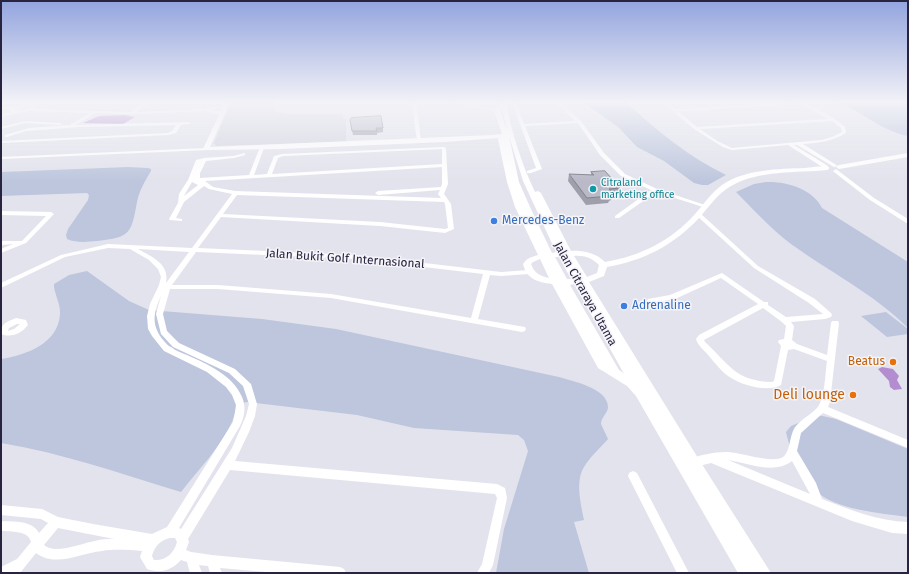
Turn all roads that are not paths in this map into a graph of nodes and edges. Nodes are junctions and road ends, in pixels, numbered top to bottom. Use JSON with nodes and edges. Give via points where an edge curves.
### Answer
{"nodes":[{"id":1,"x":30,"y":129,"type":"edge"},
{"id":2,"x":37,"y":129,"type":"edge"},
{"id":3,"x":176,"y":129,"type":"edge"},
{"id":4,"x":215,"y":129,"type":"edge"},
{"id":5,"x":417,"y":129,"type":"edge"},
{"id":6,"x":503,"y":129,"type":"edge"},
{"id":7,"x":509,"y":129,"type":"edge"},
{"id":8,"x":524,"y":129,"type":"edge"},
{"id":9,"x":584,"y":129,"type":"edge"},
{"id":10,"x":697,"y":129,"type":"edge"},
{"id":11,"x":843,"y":129,"type":"edge"},
{"id":12,"x":26,"y":130,"type":"junction"},
{"id":13,"x":7,"y":136,"type":"dead end"},
{"id":14,"x":508,"y":137,"type":"junction"},
{"id":15,"x":419,"y":141,"type":"junction"},
{"id":16,"x":1,"y":142,"type":"edge"},
{"id":17,"x":798,"y":143,"type":"junction"},
{"id":18,"x":789,"y":144,"type":"junction"},
{"id":19,"x":262,"y":148,"type":"junction"},
{"id":20,"x":206,"y":149,"type":"junction"},
{"id":21,"x":243,"y":154,"type":"dead end"},
{"id":22,"x":908,"y":155,"type":"edge"},
{"id":23,"x":1,"y":158,"type":"edge"},
{"id":24,"x":204,"y":158,"type":"junction"},
{"id":25,"x":444,"y":165,"type":"junction"},
{"id":26,"x":827,"y":167,"type":"junction"},
{"id":27,"x":837,"y":168,"type":"junction"},
{"id":28,"x":529,"y":172,"type":"junction"},
{"id":29,"x":269,"y":176,"type":"junction"},
{"id":30,"x":251,"y":177,"type":"junction"},
{"id":31,"x":190,"y":180,"type":"junction"},
{"id":32,"x":203,"y":183,"type":"junction"},
{"id":33,"x":444,"y":188,"type":"junction"},
{"id":34,"x":655,"y":190,"type":"junction"},
{"id":35,"x":235,"y":193,"type":"junction"},
{"id":36,"x":342,"y":195,"type":"junction"},
{"id":37,"x":445,"y":200,"type":"junction"},
{"id":38,"x":180,"y":202,"type":"junction"},
{"id":39,"x":705,"y":206,"type":"junction"},
{"id":40,"x":1,"y":213,"type":"edge"},
{"id":41,"x":698,"y":214,"type":"junction"},
{"id":42,"x":218,"y":215,"type":"junction"},
{"id":43,"x":617,"y":216,"type":"dead end"},
{"id":44,"x":180,"y":220,"type":"dead end"},
{"id":45,"x":908,"y":222,"type":"edge"},
{"id":46,"x":690,"y":223,"type":"junction"},
{"id":47,"x":708,"y":224,"type":"junction"},
{"id":48,"x":24,"y":242,"type":"junction"},
{"id":49,"x":1,"y":243,"type":"edge"},
{"id":50,"x":129,"y":247,"type":"junction"},
{"id":51,"x":195,"y":249,"type":"junction"},
{"id":52,"x":1,"y":251,"type":"edge"},
{"id":53,"x":564,"y":253,"type":"junction"},
{"id":54,"x":545,"y":255,"type":"junction"},
{"id":55,"x":605,"y":262,"type":"junction"},
{"id":56,"x":528,"y":271,"type":"junction"},
{"id":57,"x":491,"y":273,"type":"junction"},
{"id":58,"x":579,"y":280,"type":"junction"},
{"id":59,"x":559,"y":282,"type":"junction"},
{"id":60,"x":1,"y":286,"type":"edge"},
{"id":61,"x":164,"y":287,"type":"junction"},
{"id":62,"x":651,"y":301,"type":"dead end"},
{"id":63,"x":765,"y":304,"type":"junction"},
{"id":64,"x":1,"y":320,"type":"edge"},
{"id":65,"x":474,"y":320,"type":"junction"},
{"id":66,"x":785,"y":320,"type":"junction"},
{"id":67,"x":835,"y":323,"type":"dead end"},
{"id":68,"x":9,"y":324,"type":"dead end"},
{"id":69,"x":522,"y":330,"type":"dead end"},
{"id":70,"x":789,"y":344,"type":"junction"},
{"id":71,"x":829,"y":359,"type":"junction"},
{"id":72,"x":823,"y":409,"type":"junction"},
{"id":73,"x":908,"y":444,"type":"edge"},
{"id":74,"x":792,"y":452,"type":"junction"},
{"id":75,"x":713,"y":459,"type":"junction"},
{"id":76,"x":692,"y":462,"type":"junction"},
{"id":77,"x":226,"y":465,"type":"junction"},
{"id":78,"x":681,"y":465,"type":"junction"},
{"id":79,"x":633,"y":476,"type":"dead end"},
{"id":80,"x":819,"y":503,"type":"junction"},
{"id":81,"x":1,"y":510,"type":"edge"},
{"id":82,"x":56,"y":522,"type":"junction"},
{"id":83,"x":1,"y":526,"type":"edge"},
{"id":84,"x":908,"y":528,"type":"edge"},
{"id":85,"x":170,"y":532,"type":"junction"},
{"id":86,"x":182,"y":538,"type":"junction"},
{"id":87,"x":152,"y":543,"type":"junction"},
{"id":88,"x":37,"y":545,"type":"junction"},
{"id":89,"x":179,"y":553,"type":"junction"},
{"id":90,"x":191,"y":558,"type":"junction"},
{"id":91,"x":212,"y":561,"type":"junction"},
{"id":92,"x":15,"y":569,"type":"edge"},
{"id":93,"x":1,"y":573,"type":"edge"},
{"id":94,"x":196,"y":573,"type":"edge"},
{"id":95,"x":216,"y":573,"type":"edge"},
{"id":96,"x":340,"y":573,"type":"edge"},
{"id":97,"x":483,"y":573,"type":"edge"},
{"id":98,"x":683,"y":573,"type":"edge"},
{"id":99,"x":746,"y":573,"type":"edge"},
{"id":100,"x":763,"y":573,"type":"edge"}],
"edges":[{"from":1,"to":12,"type":"street"},
{"from":2,"to":12,"type":"street"},
{"from":3,"to":16,"type":"street","via":[[168,134]]},
{"from":4,"to":20,"type":"street"},
{"from":5,"to":15,"type":"street"},
{"from":6,"to":14,"type":"street","name":"Jalan Citraraya Utama"},
{"from":7,"to":14,"type":"street","name":"Jalan Citraraya Utama"},
{"from":8,"to":28,"type":"street","via":[[539,169]]},
{"from":9,"to":34,"type":"street","via":[[616,169],[631,180]]},
{"from":10,"to":18,"type":"street","via":[[732,149]]},
{"from":11,"to":17,"type":"street","via":[[844,132],[829,140]]},
{"from":12,"to":13,"type":"street"},
{"from":14,"to":15,"type":"street"},
{"from":14,"to":28,"type":"street","name":"Jalan Citraraya Utama"},
{"from":14,"to":53,"type":"street","name":"Jalan Citraraya Utama","via":[[526,181]]},
{"from":14,"to":54,"type":"street","name":"Jalan Citraraya Utama","via":[[516,182]]},
{"from":15,"to":19,"type":"street"},
{"from":17,"to":18,"type":"street"},
{"from":17,"to":27,"type":"street"},
{"from":18,"to":26,"type":"street"},
{"from":19,"to":20,"type":"street"},
{"from":19,"to":30,"type":"street"},
{"from":20,"to":23,"type":"street"},
{"from":21,"to":24,"type":"street","via":[[234,157]]},
{"from":22,"to":27,"type":"street"},
{"from":24,"to":31,"type":"street","via":[[198,160]]},
{"from":24,"to":32,"type":"street","via":[[197,173]]},
{"from":25,"to":29,"type":"street"},
{"from":25,"to":29,"type":"street","via":[[442,147],[285,155],[276,157]]},
{"from":25,"to":33,"type":"street"},
{"from":26,"to":27,"type":"street"},
{"from":26,"to":39,"type":"street","via":[[738,179],[722,189]]},
{"from":27,"to":45,"type":"street","via":[[860,191]]},
{"from":28,"to":53,"type":"street","name":"Jalan Citraraya Utama"},
{"from":29,"to":30,"type":"street"},
{"from":30,"to":32,"type":"street"},
{"from":31,"to":32,"type":"street"},
{"from":31,"to":38,"type":"street"},
{"from":32,"to":35,"type":"street","via":[[218,190]]},
{"from":32,"to":38,"type":"street"},
{"from":33,"to":36,"type":"street"},
{"from":33,"to":37,"type":"street","via":[[441,194]]},
{"from":34,"to":39,"type":"street"},
{"from":34,"to":43,"type":"street"},
{"from":35,"to":36,"type":"street"},
{"from":35,"to":42,"type":"street"},
{"from":36,"to":37,"type":"street"},
{"from":37,"to":42,"type":"street","via":[[448,204],[451,229],[446,231],[380,224]]},
{"from":38,"to":44,"type":"street","via":[[172,220]]},
{"from":39,"to":41,"type":"street"},
{"from":40,"to":48,"type":"street","via":[[51,214]]},
{"from":41,"to":46,"type":"street"},
{"from":41,"to":47,"type":"street"},
{"from":42,"to":51,"type":"street"},
{"from":46,"to":47,"type":"street"},
{"from":46,"to":55,"type":"street","via":[[666,244],[643,256]]},
{"from":47,"to":66,"type":"street","via":[[756,267],[812,301],[828,316]]},
{"from":48,"to":49,"type":"street"},
{"from":48,"to":52,"type":"street"},
{"from":50,"to":51,"type":"street","name":"Jalan Bukit Golf Internasional"},
{"from":50,"to":60,"type":"street","name":"Jalan Bukit Golf Internasional","via":[[97,248],[63,256]]},
{"from":50,"to":61,"type":"street","via":[[160,264],[164,274]]},
{"from":51,"to":57,"type":"street","name":"Jalan Bukit Golf Internasional","via":[[356,258]]},
{"from":51,"to":61,"type":"street"},
{"from":53,"to":54,"type":"street"},
{"from":53,"to":55,"type":"street","via":[[585,253]]},
{"from":53,"to":58,"type":"street","name":"Jalan Citraraya Utama"},
{"from":54,"to":56,"type":"street","via":[[530,260],[527,264]]},
{"from":54,"to":59,"type":"street","name":"Jalan Citraraya Utama"},
{"from":55,"to":58,"type":"street","via":[[601,274],[597,277]]},
{"from":56,"to":57,"type":"street","name":"Jalan Bukit Golf Internasional"},
{"from":56,"to":59,"type":"street","via":[[540,280]]},
{"from":57,"to":65,"type":"street"},
{"from":58,"to":59,"type":"street"},
{"from":58,"to":76,"type":"street","name":"Jalan Citraraya Utama","via":[[629,372],[644,381]]},
{"from":59,"to":78,"type":"street","name":"Jalan Citraraya Utama","via":[[615,373],[640,393]]},
{"from":61,"to":65,"type":"street","via":[[218,287],[330,296]]},
{"from":61,"to":77,"type":"street","via":[[158,318],[163,333],[175,344],[224,366],[244,382],[250,392],[253,404],[251,417],[244,436]]},
{"from":61,"to":85,"type":"street","via":[[151,318],[152,330],[167,349],[222,377],[238,394],[240,403],[238,423]]},
{"from":62,"to":63,"type":"street","via":[[672,297],[722,275]]},
{"from":63,"to":66,"type":"street"},
{"from":63,"to":70,"type":"street","via":[[702,336],[701,343],[733,376],[774,386],[778,383]]},
{"from":64,"to":68,"type":"street"},
{"from":65,"to":69,"type":"street"},
{"from":66,"to":70,"type":"street","via":[[790,326]]},
{"from":67,"to":71,"type":"street"},
{"from":70,"to":71,"type":"street"},
{"from":71,"to":72,"type":"street","via":[[826,402]]},
{"from":72,"to":73,"type":"street"},
{"from":72,"to":74,"type":"street","via":[[796,434]]},
{"from":74,"to":75,"type":"street","via":[[780,463],[728,456]]},
{"from":74,"to":80,"type":"street"},
{"from":75,"to":76,"type":"street"},
{"from":75,"to":80,"type":"street"},
{"from":76,"to":78,"type":"street"},
{"from":76,"to":100,"type":"street","name":"Jalan Citraraya Utama"},
{"from":77,"to":86,"type":"street"},
{"from":77,"to":97,"type":"street","via":[[497,489],[501,492],[502,498]]},
{"from":78,"to":99,"type":"street","name":"Jalan Citraraya Utama"},
{"from":79,"to":98,"type":"street"},
{"from":80,"to":84,"type":"street","via":[[872,522]]},
{"from":81,"to":82,"type":"street","via":[[42,514]]},
{"from":82,"to":87,"type":"street"},
{"from":82,"to":88,"type":"street"},
{"from":83,"to":88,"type":"street","via":[[22,528],[31,532],[36,538]]},
{"from":85,"to":86,"type":"street","via":[[175,532]]},
{"from":85,"to":87,"type":"street"},
{"from":86,"to":89,"type":"street"},
{"from":87,"to":88,"type":"street","via":[[104,545],[51,554],[42,552]]},
{"from":87,"to":89,"type":"street","via":[[146,557],[151,565],[156,567],[168,563]]},
{"from":88,"to":92,"type":"street"},
{"from":89,"to":90,"type":"street"},
{"from":90,"to":91,"type":"street"},
{"from":90,"to":94,"type":"street"},
{"from":91,"to":95,"type":"street"},
{"from":91,"to":96,"type":"street"},
{"from":92,"to":93,"type":"street"}]}
